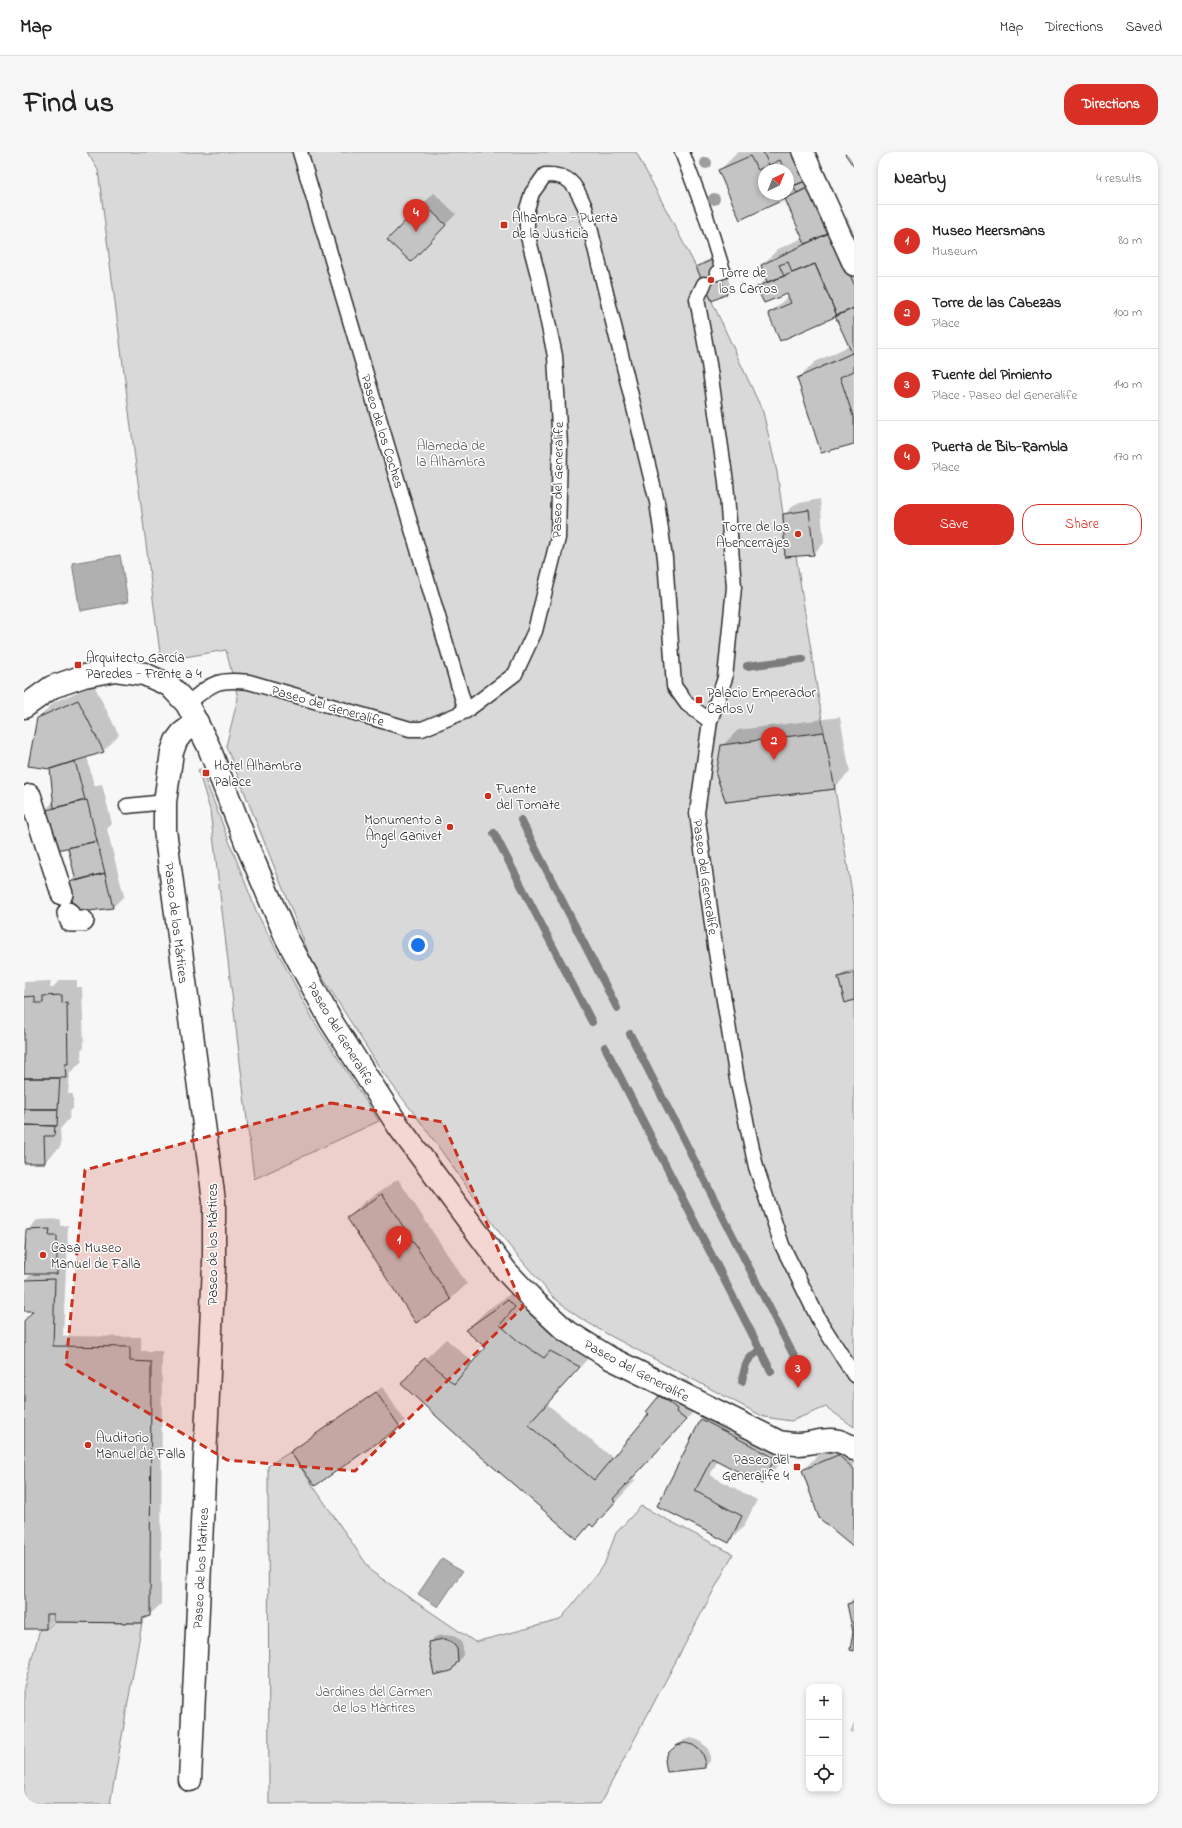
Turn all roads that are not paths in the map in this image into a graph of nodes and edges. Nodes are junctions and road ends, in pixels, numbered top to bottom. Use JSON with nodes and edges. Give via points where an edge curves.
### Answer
{"nodes":[{"id":1,"x":300,"y":152,"type":"edge"},
{"id":2,"x":682,"y":152,"type":"edge"},
{"id":3,"x":803,"y":152,"type":"edge"},
{"id":4,"x":854,"y":265,"type":"edge"},
{"id":5,"x":717,"y":273,"type":"dead end"},
{"id":6,"x":704,"y":284,"type":"dead end"},
{"id":7,"x":24,"y":705,"type":"edge"},
{"id":8,"x":466,"y":711,"type":"junction"},
{"id":9,"x":192,"y":713,"type":"junction"},
{"id":10,"x":710,"y":721,"type":"junction"},
{"id":11,"x":30,"y":796,"type":"dead end"},
{"id":12,"x":165,"y":802,"type":"junction"},
{"id":13,"x":127,"y":806,"type":"dead end"},
{"id":14,"x":71,"y":909,"type":"dead end"},
{"id":15,"x":854,"y":1374,"type":"edge"},
{"id":16,"x":854,"y":1449,"type":"edge"},
{"id":17,"x":190,"y":1780,"type":"dead end"}],
"edges":[{"from":1,"to":8,"type":"lane","name":"Paseo de los Coches"},
{"from":2,"to":5,"type":"lane","via":[[723,271]]},
{"from":3,"to":4,"type":"street"},
{"from":6,"to":10,"type":"lane","via":[[697,299],[710,364],[726,482],[734,587],[724,678]]},
{"from":7,"to":9,"type":"street","via":[[52,687],[84,676],[115,670],[144,674],[169,685]]},
{"from":8,"to":9,"type":"lane","name":"Paseo del Generalife","via":[[422,729],[410,729],[249,682],[229,679],[215,682]]},
{"from":8,"to":10,"type":"lane","name":"Paseo del Generalife","via":[[515,674],[535,631],[558,538],[560,446],[555,356],[526,233],[527,210],[532,194],[545,175],[558,174],[574,184],[585,207],[657,502],[665,558],[674,686],[687,704]]},
{"from":9,"to":12,"type":"street","name":"Paseo de los Mártires","via":[[172,752]]},
{"from":9,"to":16,"type":"street","name":"Paseo del Generalife","via":[[208,745],[246,845],[286,937],[331,1020],[399,1127],[506,1271],[534,1302],[565,1330],[610,1358],[779,1442],[799,1444],[824,1439],[845,1442]]},
{"from":10,"to":15,"type":"lane","name":"Paseo del Generalife","via":[[697,813],[716,954],[737,1079],[756,1167],[782,1245],[819,1320]]},
{"from":11,"to":14,"type":"street"},
{"from":12,"to":13,"type":"lane"},
{"from":12,"to":17,"type":"street","name":"Paseo de los Mártires","via":[[165,830],[214,1201],[214,1265]]}]}
